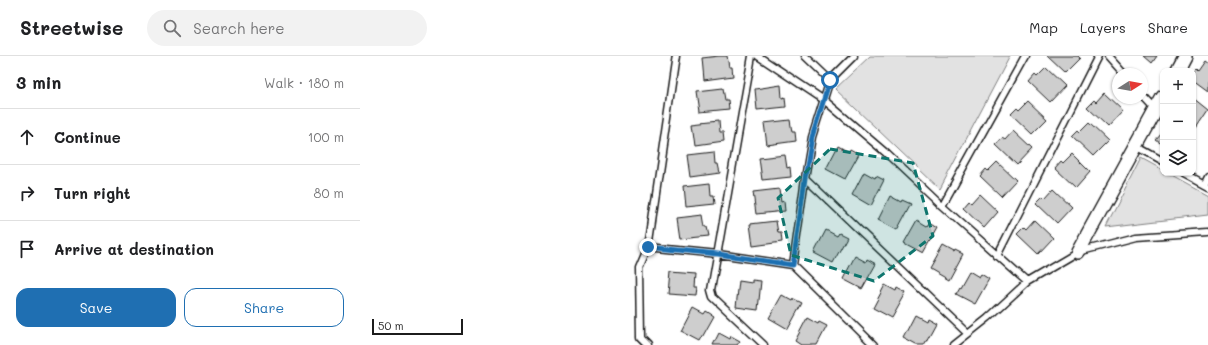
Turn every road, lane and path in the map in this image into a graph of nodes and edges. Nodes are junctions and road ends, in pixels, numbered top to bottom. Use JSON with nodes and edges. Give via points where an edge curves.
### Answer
{"nodes":[{"id":1,"x":676,"y":56,"type":"edge"},
{"id":2,"x":752,"y":56,"type":"edge"},
{"id":3,"x":758,"y":56,"type":"edge"},
{"id":4,"x":805,"y":56,"type":"edge"},
{"id":5,"x":854,"y":56,"type":"edge"},
{"id":6,"x":1025,"y":56,"type":"edge"},
{"id":7,"x":1098,"y":56,"type":"edge"},
{"id":8,"x":1108,"y":56,"type":"edge"},
{"id":9,"x":1185,"y":56,"type":"edge"},
{"id":10,"x":1119,"y":68,"type":"edge"},
{"id":11,"x":1179,"y":68,"type":"edge"},
{"id":12,"x":830,"y":80,"type":"junction"},
{"id":13,"x":824,"y":100,"type":"junction"},
{"id":14,"x":1148,"y":101,"type":"edge"},
{"id":15,"x":1160,"y":103,"type":"edge"},
{"id":16,"x":1156,"y":110,"type":"junction"},
{"id":17,"x":1136,"y":146,"type":"junction"},
{"id":18,"x":1160,"y":159,"type":"edge"},
{"id":19,"x":1190,"y":176,"type":"edge"},
{"id":20,"x":1208,"y":176,"type":"edge"},
{"id":21,"x":805,"y":178,"type":"junction"},
{"id":22,"x":1206,"y":185,"type":"edge"},
{"id":23,"x":942,"y":206,"type":"junction"},
{"id":24,"x":1208,"y":232,"type":"edge"},
{"id":25,"x":648,"y":247,"type":"junction"},
{"id":26,"x":1078,"y":252,"type":"junction"},
{"id":27,"x":718,"y":254,"type":"junction"},
{"id":28,"x":997,"y":256,"type":"junction"},
{"id":29,"x":793,"y":265,"type":"junction"},
{"id":30,"x":1027,"y":282,"type":"junction"},
{"id":31,"x":968,"y":334,"type":"junction"},
{"id":32,"x":647,"y":345,"type":"edge"},
{"id":33,"x":764,"y":345,"type":"edge"},
{"id":34,"x":874,"y":345,"type":"edge"},
{"id":35,"x":954,"y":345,"type":"edge"}],
"edges":[{"from":1,"to":25,"type":"lane"},
{"from":2,"to":27,"type":"lane"},
{"from":3,"to":13,"type":"lane"},
{"from":4,"to":12,"type":"lane"},
{"from":5,"to":12,"type":"lane"},
{"from":6,"to":23,"type":"lane"},
{"from":7,"to":28,"type":"lane"},
{"from":8,"to":10,"type":"lane"},
{"from":9,"to":11,"type":"street"},
{"from":12,"to":13,"type":"lane"},
{"from":13,"to":21,"type":"lane","via":[[812,137]]},
{"from":13,"to":23,"type":"lane","via":[[886,153]]},
{"from":14,"to":16,"type":"lane"},
{"from":15,"to":16,"type":"street"},
{"from":16,"to":17,"type":"street"},
{"from":17,"to":18,"type":"lane"},
{"from":17,"to":26,"type":"street"},
{"from":19,"to":22,"type":"lane"},
{"from":20,"to":22,"type":"lane"},
{"from":21,"to":29,"type":"lane"},
{"from":21,"to":31,"type":"lane"},
{"from":23,"to":28,"type":"lane"},
{"from":24,"to":26,"type":"lane","via":[[1136,237]]},
{"from":25,"to":27,"type":"lane"},
{"from":25,"to":32,"type":"lane","via":[[639,268],[640,338]]},
{"from":26,"to":30,"type":"lane"},
{"from":27,"to":29,"type":"lane"},
{"from":27,"to":33,"type":"lane","via":[[710,290],[713,297]]},
{"from":28,"to":30,"type":"lane"},
{"from":29,"to":34,"type":"lane"},
{"from":30,"to":31,"type":"lane"},
{"from":31,"to":35,"type":"lane"}]}
